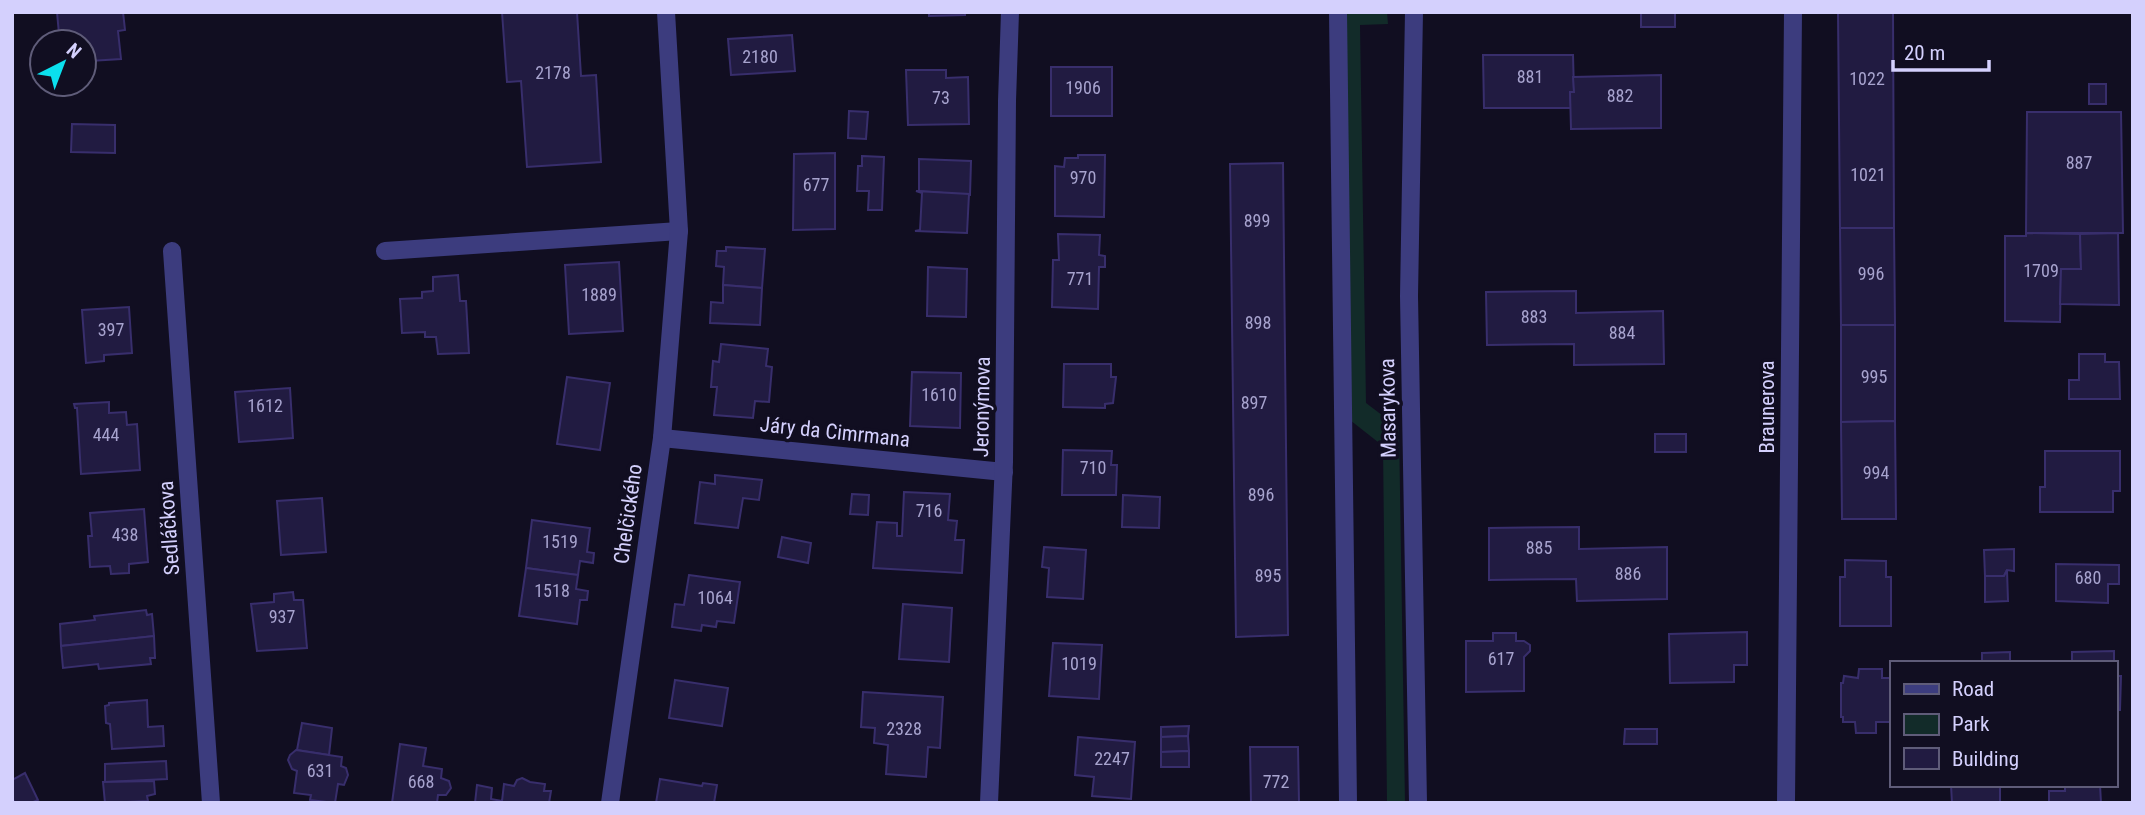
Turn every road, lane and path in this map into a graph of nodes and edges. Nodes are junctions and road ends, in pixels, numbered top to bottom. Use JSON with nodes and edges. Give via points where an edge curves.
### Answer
{"nodes":[{"id":1,"x":666,"y":12,"type":"edge"},
{"id":2,"x":1010,"y":12,"type":"edge"},
{"id":3,"x":1338,"y":12,"type":"edge"},
{"id":4,"x":1414,"y":12,"type":"edge"},
{"id":5,"x":1793,"y":12,"type":"edge"},
{"id":6,"x":679,"y":231,"type":"junction"},
{"id":7,"x":172,"y":251,"type":"dead end"},
{"id":8,"x":385,"y":251,"type":"dead end"},
{"id":9,"x":662,"y":438,"type":"junction"},
{"id":10,"x":1004,"y":472,"type":"junction"},
{"id":11,"x":211,"y":803,"type":"edge"},
{"id":12,"x":610,"y":803,"type":"edge"},
{"id":13,"x":989,"y":803,"type":"edge"},
{"id":14,"x":1348,"y":803,"type":"edge"},
{"id":15,"x":1418,"y":803,"type":"edge"},
{"id":16,"x":1786,"y":803,"type":"edge"}],
"edges":[{"from":1,"to":6,"type":"street","name":"Chelčického"},
{"from":2,"to":10,"type":"street","name":"Jeronýmova"},
{"from":3,"to":14,"type":"street"},
{"from":4,"to":15,"type":"street","name":"Masarykova","via":[[1409,296]]},
{"from":5,"to":16,"type":"street","name":"Braunerova"},
{"from":6,"to":8,"type":"street"},
{"from":6,"to":9,"type":"street","name":"Chelčického"},
{"from":7,"to":11,"type":"street","name":"Sedláčkova"},
{"from":9,"to":10,"type":"street","name":"Járy da Cimrmana"},
{"from":9,"to":12,"type":"street","name":"Chelčického"},
{"from":10,"to":13,"type":"street","name":"Jeronýmova"}]}
